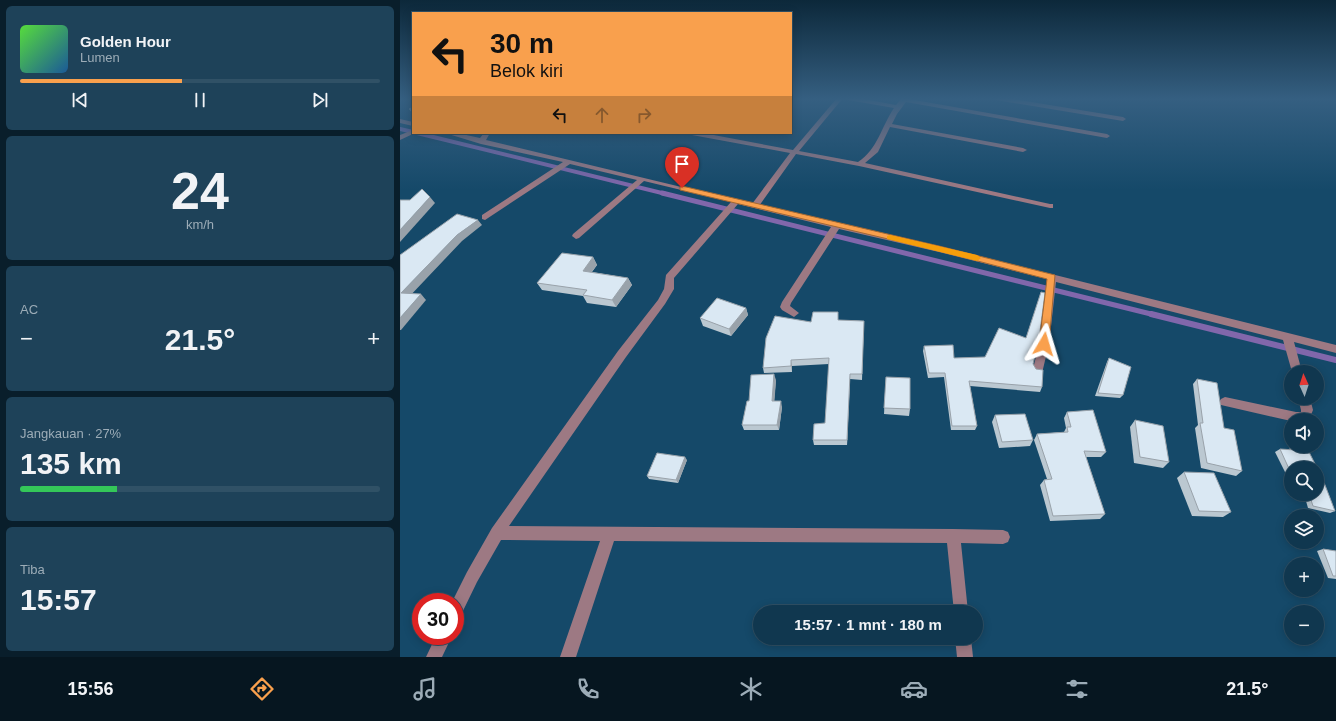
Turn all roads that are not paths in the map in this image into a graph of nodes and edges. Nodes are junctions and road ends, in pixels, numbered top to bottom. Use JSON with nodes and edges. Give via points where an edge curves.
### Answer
{"nodes":[{"id":1,"x":814,"y":129,"type":"edge"},
{"id":2,"x":886,"y":129,"type":"edge"},
{"id":3,"x":908,"y":129,"type":"edge"},
{"id":4,"x":1067,"y":129,"type":"edge"},
{"id":5,"x":412,"y":132,"type":"edge"},
{"id":6,"x":452,"y":134,"type":"edge"},
{"id":7,"x":486,"y":134,"type":"edge"},
{"id":8,"x":697,"y":134,"type":"edge"},
{"id":9,"x":743,"y":134,"type":"edge"},
{"id":10,"x":1107,"y":136,"type":"dead end"},
{"id":11,"x":401,"y":138,"type":"edge"},
{"id":12,"x":482,"y":142,"type":"junction"},
{"id":13,"x":737,"y":142,"type":"junction"},
{"id":14,"x":1023,"y":150,"type":"dead end"},
{"id":15,"x":794,"y":152,"type":"junction"},
{"id":16,"x":570,"y":161,"type":"junction"},
{"id":17,"x":858,"y":164,"type":"junction"},
{"id":18,"x":642,"y":179,"type":"junction"},
{"id":19,"x":733,"y":203,"type":"junction"},
{"id":20,"x":1050,"y":206,"type":"dead end"},
{"id":21,"x":754,"y":207,"type":"junction"},
{"id":22,"x":485,"y":217,"type":"dead end"},
{"id":23,"x":835,"y":229,"type":"junction"},
{"id":24,"x":576,"y":236,"type":"dead end"},
{"id":25,"x":1051,"y":281,"type":"junction"},
{"id":26,"x":794,"y":314,"type":"dead end"},
{"id":27,"x":1289,"y":342,"type":"junction"},
{"id":28,"x":1336,"y":349,"type":"edge"},
{"id":29,"x":1295,"y":365,"type":"edge"},
{"id":30,"x":1038,"y":369,"type":"edge"},
{"id":31,"x":1225,"y":402,"type":"dead end"},
{"id":32,"x":1306,"y":405,"type":"edge"},
{"id":33,"x":497,"y":533,"type":"junction"},
{"id":34,"x":609,"y":534,"type":"junction"},
{"id":35,"x":953,"y":536,"type":"junction"},
{"id":36,"x":1003,"y":536,"type":"dead end"},
{"id":37,"x":464,"y":593,"type":"edge"},
{"id":38,"x":960,"y":605,"type":"edge"},
{"id":39,"x":440,"y":645,"type":"edge"},
{"id":40,"x":964,"y":645,"type":"edge"},
{"id":41,"x":434,"y":657,"type":"edge"},
{"id":42,"x":568,"y":657,"type":"edge"},
{"id":43,"x":965,"y":657,"type":"edge"}],
"edges":[{"from":1,"to":15,"type":"street"},
{"from":2,"to":17,"type":"street","via":[[876,152]]},
{"from":3,"to":14,"type":"street"},
{"from":4,"to":10,"type":"street"},
{"from":5,"to":11,"type":"street"},
{"from":6,"to":12,"type":"street"},
{"from":7,"to":12,"type":"street"},
{"from":8,"to":13,"type":"street"},
{"from":9,"to":13,"type":"street"},
{"from":12,"to":16,"type":"street"},
{"from":13,"to":15,"type":"street"},
{"from":15,"to":17,"type":"street"},
{"from":15,"to":21,"type":"street"},
{"from":16,"to":18,"type":"street"},
{"from":16,"to":22,"type":"street"},
{"from":17,"to":20,"type":"street"},
{"from":18,"to":19,"type":"street"},
{"from":18,"to":24,"type":"street"},
{"from":19,"to":21,"type":"street"},
{"from":19,"to":33,"type":"street","via":[[669,277],[669,289],[662,302],[622,354]]},
{"from":21,"to":23,"type":"street"},
{"from":23,"to":25,"type":"street","via":[[939,249]]},
{"from":23,"to":26,"type":"street","via":[[786,302],[785,307]]},
{"from":25,"to":27,"type":"street"},
{"from":25,"to":30,"type":"street","via":[[1044,344]]},
{"from":27,"to":28,"type":"street"},
{"from":27,"to":29,"type":"street"},
{"from":31,"to":32,"type":"street","via":[[1296,417],[1306,417]]},
{"from":33,"to":34,"type":"street"},
{"from":33,"to":37,"type":"street"},
{"from":34,"to":35,"type":"street"},
{"from":34,"to":42,"type":"street"},
{"from":35,"to":36,"type":"street"},
{"from":35,"to":38,"type":"street"},
{"from":39,"to":41,"type":"street"},
{"from":40,"to":43,"type":"street"}]}
